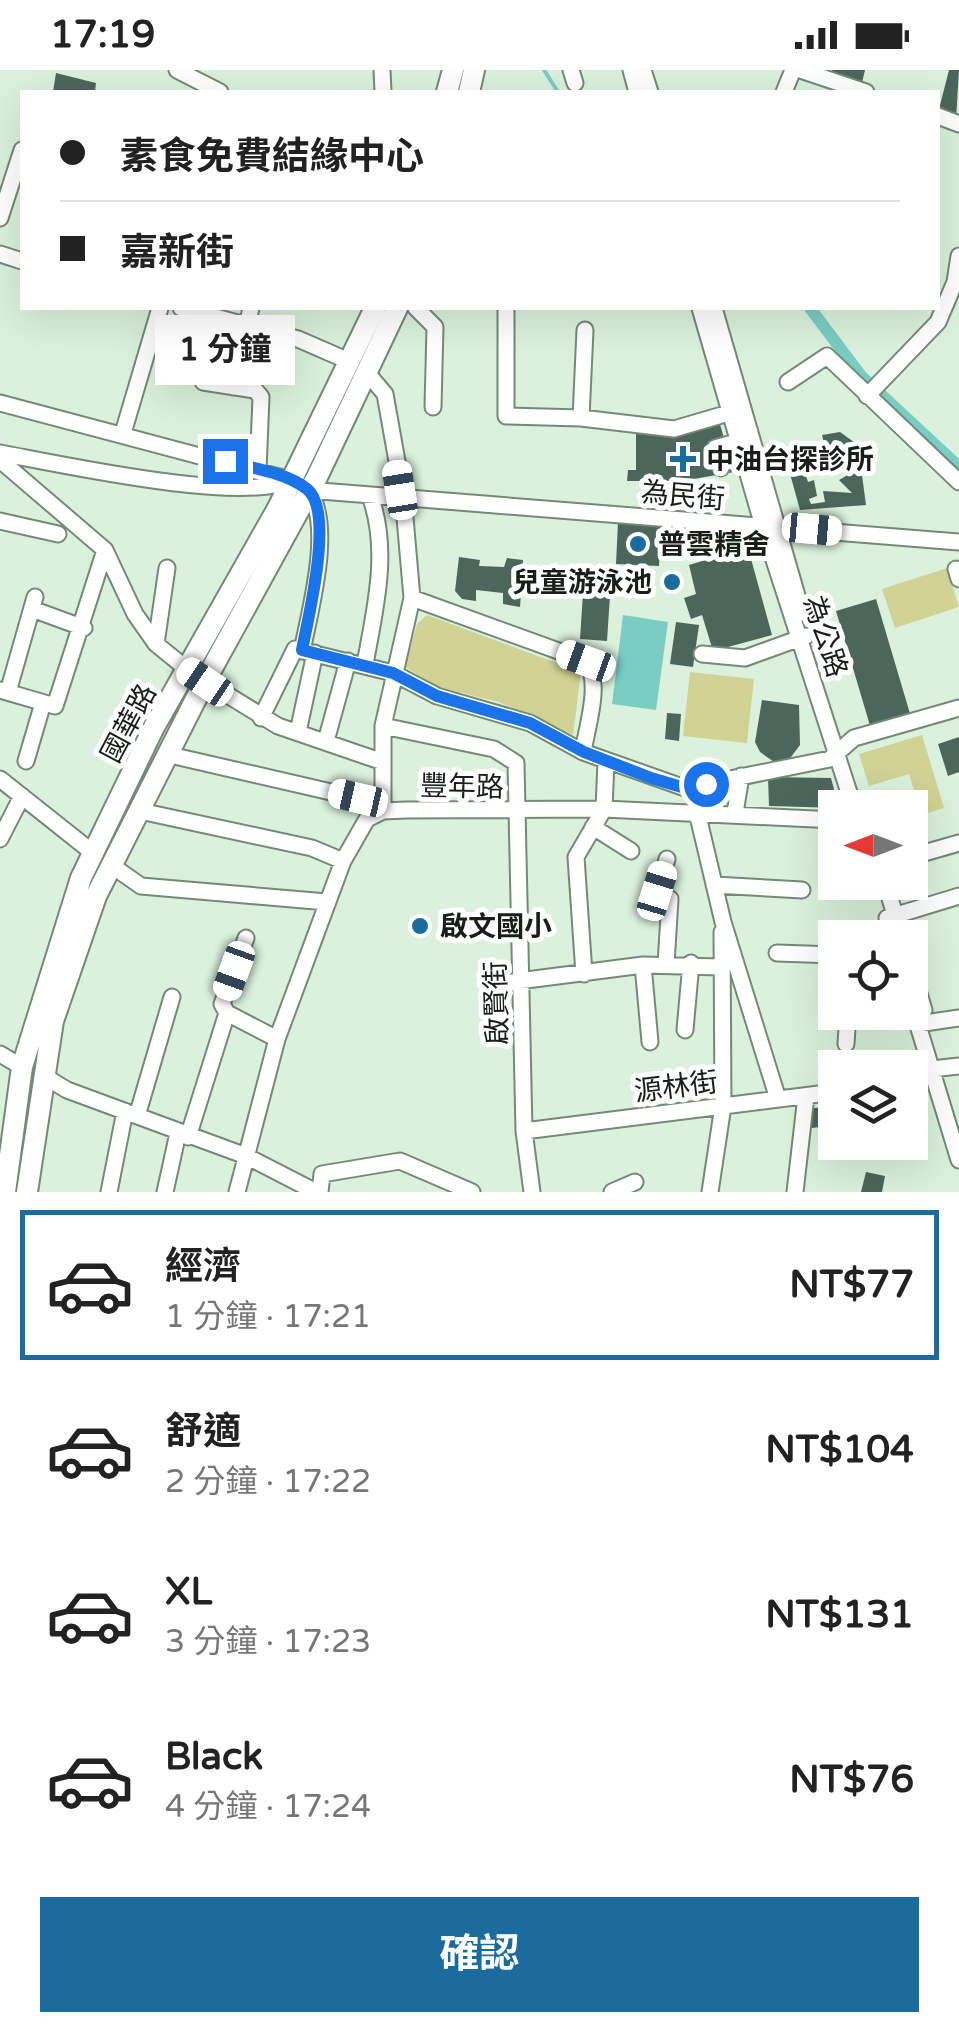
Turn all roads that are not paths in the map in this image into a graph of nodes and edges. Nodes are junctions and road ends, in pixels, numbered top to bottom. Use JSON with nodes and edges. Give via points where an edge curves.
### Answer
{"nodes":[{"id":1,"x":797,"y":70,"type":"edge"},
{"id":2,"x":182,"y":71,"type":"edge"},
{"id":3,"x":216,"y":90,"type":"edge"},
{"id":4,"x":860,"y":90,"type":"edge"},
{"id":5,"x":20,"y":157,"type":"edge"},
{"id":6,"x":10,"y":193,"type":"edge"},
{"id":7,"x":0,"y":218,"type":"edge"},
{"id":8,"x":959,"y":256,"type":"edge"},
{"id":9,"x":957,"y":282,"type":"edge"},
{"id":10,"x":159,"y":310,"type":"edge"},
{"id":11,"x":200,"y":310,"type":"edge"},
{"id":12,"x":375,"y":310,"type":"edge"},
{"id":13,"x":396,"y":310,"type":"edge"},
{"id":14,"x":418,"y":310,"type":"edge"},
{"id":15,"x":506,"y":310,"type":"edge"},
{"id":16,"x":701,"y":310,"type":"edge"},
{"id":17,"x":714,"y":310,"type":"edge"},
{"id":18,"x":944,"y":310,"type":"junction"},
{"id":19,"x":248,"y":315,"type":"edge"},
{"id":20,"x":959,"y":323,"type":"edge"},
{"id":21,"x":584,"y":330,"type":"dead end"},
{"id":22,"x":359,"y":368,"type":"junction"},
{"id":23,"x":203,"y":382,"type":"dead end"},
{"id":24,"x":788,"y":382,"type":"dead end"},
{"id":25,"x":233,"y":387,"type":"junction"},
{"id":26,"x":867,"y":396,"type":"junction"},
{"id":27,"x":0,"y":403,"type":"edge"},
{"id":28,"x":434,"y":406,"type":"dead end"},
{"id":29,"x":737,"y":410,"type":"junction"},
{"id":30,"x":581,"y":418,"type":"junction"},
{"id":31,"x":123,"y":432,"type":"junction"},
{"id":32,"x":740,"y":441,"type":"junction"},
{"id":33,"x":0,"y":457,"type":"edge"},
{"id":34,"x":721,"y":468,"type":"dead end"},
{"id":35,"x":258,"y":470,"type":"junction"},
{"id":36,"x":959,"y":482,"type":"edge"},
{"id":37,"x":299,"y":485,"type":"junction"},
{"id":38,"x":370,"y":496,"type":"junction"},
{"id":39,"x":402,"y":496,"type":"junction"},
{"id":40,"x":0,"y":521,"type":"edge"},
{"id":41,"x":769,"y":526,"type":"junction"},
{"id":42,"x":58,"y":534,"type":"dead end"},
{"id":43,"x":959,"y":542,"type":"edge"},
{"id":44,"x":105,"y":550,"type":"junction"},
{"id":45,"x":167,"y":568,"type":"dead end"},
{"id":46,"x":412,"y":598,"type":"junction"},
{"id":47,"x":84,"y":628,"type":"junction"},
{"id":48,"x":805,"y":637,"type":"junction"},
{"id":49,"x":156,"y":644,"type":"junction"},
{"id":50,"x":309,"y":652,"type":"junction"},
{"id":51,"x":702,"y":654,"type":"dead end"},
{"id":52,"x":348,"y":661,"type":"junction"},
{"id":53,"x":365,"y":664,"type":"junction"},
{"id":54,"x":393,"y":673,"type":"junction"},
{"id":55,"x":196,"y":676,"type":"junction"},
{"id":56,"x":4,"y":691,"type":"edge"},
{"id":57,"x":43,"y":703,"type":"junction"},
{"id":58,"x":959,"y":708,"type":"edge"},
{"id":59,"x":261,"y":718,"type":"junction"},
{"id":60,"x":383,"y":726,"type":"junction"},
{"id":61,"x":298,"y":732,"type":"junction"},
{"id":62,"x":326,"y":741,"type":"junction"},
{"id":63,"x":841,"y":750,"type":"junction"},
{"id":64,"x":584,"y":752,"type":"junction"},
{"id":65,"x":170,"y":755,"type":"junction"},
{"id":66,"x":606,"y":760,"type":"junction"},
{"id":67,"x":26,"y":761,"type":"dead end"},
{"id":68,"x":383,"y":762,"type":"junction"},
{"id":69,"x":740,"y":776,"type":"junction"},
{"id":70,"x":0,"y":779,"type":"edge"},
{"id":71,"x":850,"y":790,"type":"edge"},
{"id":72,"x":855,"y":790,"type":"edge"},
{"id":73,"x":22,"y":796,"type":"junction"},
{"id":74,"x":604,"y":810,"type":"junction"},
{"id":75,"x":140,"y":811,"type":"junction"},
{"id":76,"x":383,"y":811,"type":"junction"},
{"id":77,"x":515,"y":812,"type":"junction"},
{"id":78,"x":696,"y":812,"type":"junction"},
{"id":79,"x":735,"y":813,"type":"junction"},
{"id":80,"x":818,"y":819,"type":"edge"},
{"id":81,"x":593,"y":827,"type":"junction"},
{"id":82,"x":0,"y":839,"type":"edge"},
{"id":83,"x":959,"y":843,"type":"edge"},
{"id":84,"x":631,"y":851,"type":"dead end"},
{"id":85,"x":92,"y":852,"type":"junction"},
{"id":86,"x":928,"y":852,"type":"edge"},
{"id":87,"x":666,"y":860,"type":"dead end"},
{"id":88,"x":344,"y":861,"type":"junction"},
{"id":89,"x":111,"y":866,"type":"junction"},
{"id":90,"x":714,"y":885,"type":"junction"},
{"id":91,"x":802,"y":890,"type":"dead end"},
{"id":92,"x":959,"y":896,"type":"edge"},
{"id":93,"x":884,"y":900,"type":"edge"},
{"id":94,"x":889,"y":900,"type":"edge"},
{"id":95,"x":327,"y":902,"type":"junction"},
{"id":96,"x":891,"y":916,"type":"junction"},
{"id":97,"x":891,"y":920,"type":"edge"},
{"id":98,"x":893,"y":920,"type":"edge"},
{"id":99,"x":722,"y":922,"type":"junction"},
{"id":100,"x":246,"y":938,"type":"dead end"},
{"id":101,"x":778,"y":953,"type":"dead end"},
{"id":102,"x":818,"y":954,"type":"edge"},
{"id":103,"x":690,"y":963,"type":"junction"},
{"id":104,"x":643,"y":964,"type":"junction"},
{"id":105,"x":666,"y":964,"type":"junction"},
{"id":106,"x":720,"y":968,"type":"junction"},
{"id":107,"x":584,"y":974,"type":"junction"},
{"id":108,"x":520,"y":982,"type":"junction"},
{"id":109,"x":495,"y":984,"type":"dead end"},
{"id":110,"x":172,"y":997,"type":"dead end"},
{"id":111,"x":227,"y":1013,"type":"junction"},
{"id":112,"x":959,"y":1018,"type":"edge"},
{"id":113,"x":928,"y":1022,"type":"edge"},
{"id":114,"x":685,"y":1030,"type":"dead end"},
{"id":115,"x":847,"y":1030,"type":"edge"},
{"id":116,"x":925,"y":1030,"type":"edge"},
{"id":117,"x":277,"y":1039,"type":"junction"},
{"id":118,"x":650,"y":1042,"type":"dead end"},
{"id":119,"x":846,"y":1044,"type":"dead end"},
{"id":120,"x":0,"y":1054,"type":"edge"},
{"id":121,"x":22,"y":1067,"type":"junction"},
{"id":122,"x":944,"y":1068,"type":"edge"},
{"id":123,"x":44,"y":1076,"type":"junction"},
{"id":124,"x":818,"y":1094,"type":"edge"},
{"id":125,"x":806,"y":1096,"type":"junction"},
{"id":126,"x":778,"y":1099,"type":"junction"},
{"id":127,"x":723,"y":1106,"type":"junction"},
{"id":128,"x":131,"y":1114,"type":"junction"},
{"id":129,"x":959,"y":1124,"type":"edge"},
{"id":130,"x":524,"y":1131,"type":"junction"},
{"id":131,"x":183,"y":1135,"type":"junction"},
{"id":132,"x":246,"y":1156,"type":"junction"},
{"id":133,"x":959,"y":1160,"type":"edge"},
{"id":134,"x":635,"y":1182,"type":"dead end"},
{"id":135,"x":5,"y":1192,"type":"edge"},
{"id":136,"x":27,"y":1192,"type":"edge"},
{"id":137,"x":109,"y":1192,"type":"edge"},
{"id":138,"x":165,"y":1192,"type":"edge"},
{"id":139,"x":238,"y":1192,"type":"edge"},
{"id":140,"x":318,"y":1192,"type":"edge"},
{"id":141,"x":472,"y":1192,"type":"edge"},
{"id":142,"x":532,"y":1192,"type":"edge"},
{"id":143,"x":612,"y":1192,"type":"edge"},
{"id":144,"x":710,"y":1192,"type":"edge"},
{"id":145,"x":795,"y":1192,"type":"edge"}],
"edges":[{"from":1,"to":4,"type":"street"},
{"from":2,"to":3,"type":"street"},
{"from":5,"to":6,"type":"street"},
{"from":6,"to":7,"type":"street"},
{"from":8,"to":9,"type":"street"},
{"from":9,"to":18,"type":"street"},
{"from":10,"to":31,"type":"street"},
{"from":11,"to":19,"type":"street"},
{"from":12,"to":22,"type":"main road","name":"國華路"},
{"from":13,"to":22,"type":"main road","name":"國華路"},
{"from":14,"to":28,"type":"street","via":[[435,327]]},
{"from":15,"to":30,"type":"street","via":[[506,416]]},
{"from":16,"to":29,"type":"street","name":"為公路"},
{"from":17,"to":29,"type":"street","name":"為公路"},
{"from":18,"to":20,"type":"street"},
{"from":18,"to":26,"type":"street"},
{"from":19,"to":22,"type":"street"},
{"from":19,"to":25,"type":"street"},
{"from":21,"to":30,"type":"street"},
{"from":22,"to":37,"type":"main road","name":"國華路"},
{"from":22,"to":39,"type":"street","via":[[386,394]]},
{"from":23,"to":25,"type":"street"},
{"from":24,"to":26,"type":"street","via":[[827,356]]},
{"from":25,"to":35,"type":"street","via":[[262,398]]},
{"from":26,"to":36,"type":"street"},
{"from":27,"to":31,"type":"street"},
{"from":29,"to":30,"type":"street","via":[[674,429]]},
{"from":29,"to":32,"type":"street","name":"為公路"},
{"from":29,"to":41,"type":"street","name":"為公路"},
{"from":31,"to":35,"type":"street"},
{"from":32,"to":34,"type":"street","via":[[713,440]]},
{"from":32,"to":41,"type":"street","name":"為公路"},
{"from":33,"to":37,"type":"street","via":[[206,488]]},
{"from":33,"to":44,"type":"street"},
{"from":35,"to":37,"type":"street"},
{"from":37,"to":38,"type":"street","name":"為民街"},
{"from":37,"to":50,"type":"street","via":[[318,502]]},
{"from":37,"to":55,"type":"main road","name":"國華路"},
{"from":38,"to":39,"type":"street","name":"為民街"},
{"from":38,"to":53,"type":"street","via":[[381,572]]},
{"from":39,"to":41,"type":"street","name":"為民街"},
{"from":39,"to":46,"type":"street"},
{"from":40,"to":42,"type":"street"},
{"from":41,"to":43,"type":"street","name":"為民街"},
{"from":41,"to":48,"type":"street","name":"為公路"},
{"from":44,"to":47,"type":"street"},
{"from":44,"to":49,"type":"street","via":[[134,614]]},
{"from":45,"to":49,"type":"street"},
{"from":46,"to":54,"type":"street"},
{"from":46,"to":64,"type":"street","via":[[586,661],[593,684]]},
{"from":47,"to":56,"type":"street","via":[[33,603]]},
{"from":47,"to":57,"type":"street","via":[[55,706]]},
{"from":48,"to":51,"type":"street","via":[[745,658]]},
{"from":48,"to":63,"type":"street","name":"為公路"},
{"from":49,"to":55,"type":"street"},
{"from":50,"to":52,"type":"street"},
{"from":50,"to":59,"type":"street","via":[[295,649]]},
{"from":50,"to":61,"type":"street"},
{"from":52,"to":53,"type":"street"},
{"from":52,"to":62,"type":"street"},
{"from":53,"to":54,"type":"street"},
{"from":54,"to":60,"type":"street"},
{"from":54,"to":64,"type":"street","via":[[437,696],[530,723]]},
{"from":55,"to":59,"type":"street"},
{"from":55,"to":65,"type":"main road","name":"國華路"},
{"from":55,"to":85,"type":"main road","name":"國華路","via":[[154,727]]},
{"from":56,"to":57,"type":"street"},
{"from":57,"to":67,"type":"street"},
{"from":58,"to":63,"type":"street","via":[[854,738]]},
{"from":59,"to":61,"type":"street"},
{"from":60,"to":68,"type":"street"},
{"from":60,"to":77,"type":"street","name":"啟賢街","via":[[494,749],[516,763]]},
{"from":61,"to":62,"type":"street"},
{"from":62,"to":68,"type":"street"},
{"from":63,"to":69,"type":"street","via":[[830,759]]},
{"from":63,"to":71,"type":"street","name":"為公路"},
{"from":63,"to":72,"type":"street","name":"為公路"},
{"from":64,"to":66,"type":"street"},
{"from":65,"to":75,"type":"main road","name":"國華路"},
{"from":65,"to":76,"type":"street","via":[[358,798]]},
{"from":66,"to":69,"type":"street","via":[[685,788]]},
{"from":66,"to":74,"type":"street"},
{"from":68,"to":76,"type":"street"},
{"from":69,"to":79,"type":"street"},
{"from":70,"to":73,"type":"street"},
{"from":73,"to":82,"type":"street"},
{"from":73,"to":85,"type":"street"},
{"from":74,"to":77,"type":"street","name":"豐年路"},
{"from":74,"to":78,"type":"street","name":"豐年路"},
{"from":74,"to":81,"type":"street"},
{"from":75,"to":88,"type":"street","via":[[312,848]]},
{"from":75,"to":89,"type":"main road","name":"國華路"},
{"from":76,"to":77,"type":"street","name":"豐年路"},
{"from":76,"to":88,"type":"street","name":"豐年路","via":[[366,818]]},
{"from":77,"to":108,"type":"street","name":"啟賢街"},
{"from":78,"to":79,"type":"street","name":"豐年路"},
{"from":78,"to":90,"type":"street"},
{"from":79,"to":80,"type":"street","name":"豐年路"},
{"from":81,"to":84,"type":"street"},
{"from":81,"to":107,"type":"street","via":[[576,857]]},
{"from":83,"to":86,"type":"street"},
{"from":85,"to":89,"type":"main road"},
{"from":85,"to":121,"type":"main road","name":"國華路"},
{"from":87,"to":105,"type":"street","via":[[657,891],[670,900]]},
{"from":88,"to":95,"type":"street","name":"豐年路"},
{"from":89,"to":95,"type":"street","via":[[141,886]]},
{"from":89,"to":123,"type":"main road","name":"國華路","via":[[53,1021]]},
{"from":90,"to":91,"type":"street"},
{"from":90,"to":99,"type":"street"},
{"from":92,"to":96,"type":"street"},
{"from":93,"to":96,"type":"street"},
{"from":94,"to":96,"type":"street"},
{"from":95,"to":117,"type":"street","name":"豐年路"},
{"from":96,"to":97,"type":"street"},
{"from":96,"to":98,"type":"street"},
{"from":99,"to":106,"type":"street"},
{"from":99,"to":126,"type":"street"},
{"from":100,"to":111,"type":"street","via":[[222,1004]]},
{"from":101,"to":102,"type":"street"},
{"from":103,"to":105,"type":"street"},
{"from":103,"to":106,"type":"street"},
{"from":103,"to":114,"type":"street"},
{"from":104,"to":105,"type":"street"},
{"from":104,"to":107,"type":"street"},
{"from":104,"to":118,"type":"street"},
{"from":106,"to":127,"type":"street"},
{"from":107,"to":108,"type":"street"},
{"from":108,"to":109,"type":"street"},
{"from":108,"to":130,"type":"street","name":"啟賢街"},
{"from":110,"to":128,"type":"street"},
{"from":111,"to":117,"type":"street"},
{"from":111,"to":131,"type":"street"},
{"from":112,"to":113,"type":"street"},
{"from":115,"to":119,"type":"street"},
{"from":116,"to":122,"type":"street"},
{"from":117,"to":132,"type":"street","name":"豐年路"},
{"from":120,"to":121,"type":"street"},
{"from":121,"to":123,"type":"main road"},
{"from":121,"to":135,"type":"main road","name":"國華路"},
{"from":122,"to":129,"type":"street"},
{"from":122,"to":133,"type":"street"},
{"from":123,"to":128,"type":"street"},
{"from":123,"to":136,"type":"main road","name":"國華路"},
{"from":124,"to":125,"type":"street","name":"源林街"},
{"from":125,"to":126,"type":"street","name":"源林街"},
{"from":125,"to":145,"type":"street"},
{"from":126,"to":127,"type":"street","name":"源林街"},
{"from":127,"to":130,"type":"street","name":"源林街"},
{"from":127,"to":144,"type":"street"},
{"from":128,"to":131,"type":"street"},
{"from":128,"to":137,"type":"street"},
{"from":130,"to":142,"type":"street","name":"啟賢街"},
{"from":131,"to":132,"type":"street"},
{"from":131,"to":138,"type":"street"},
{"from":132,"to":139,"type":"street","name":"豐年路"},
{"from":132,"to":140,"type":"street"},
{"from":134,"to":143,"type":"street"},
{"from":140,"to":141,"type":"street","via":[[322,1174],[400,1162]]}]}
